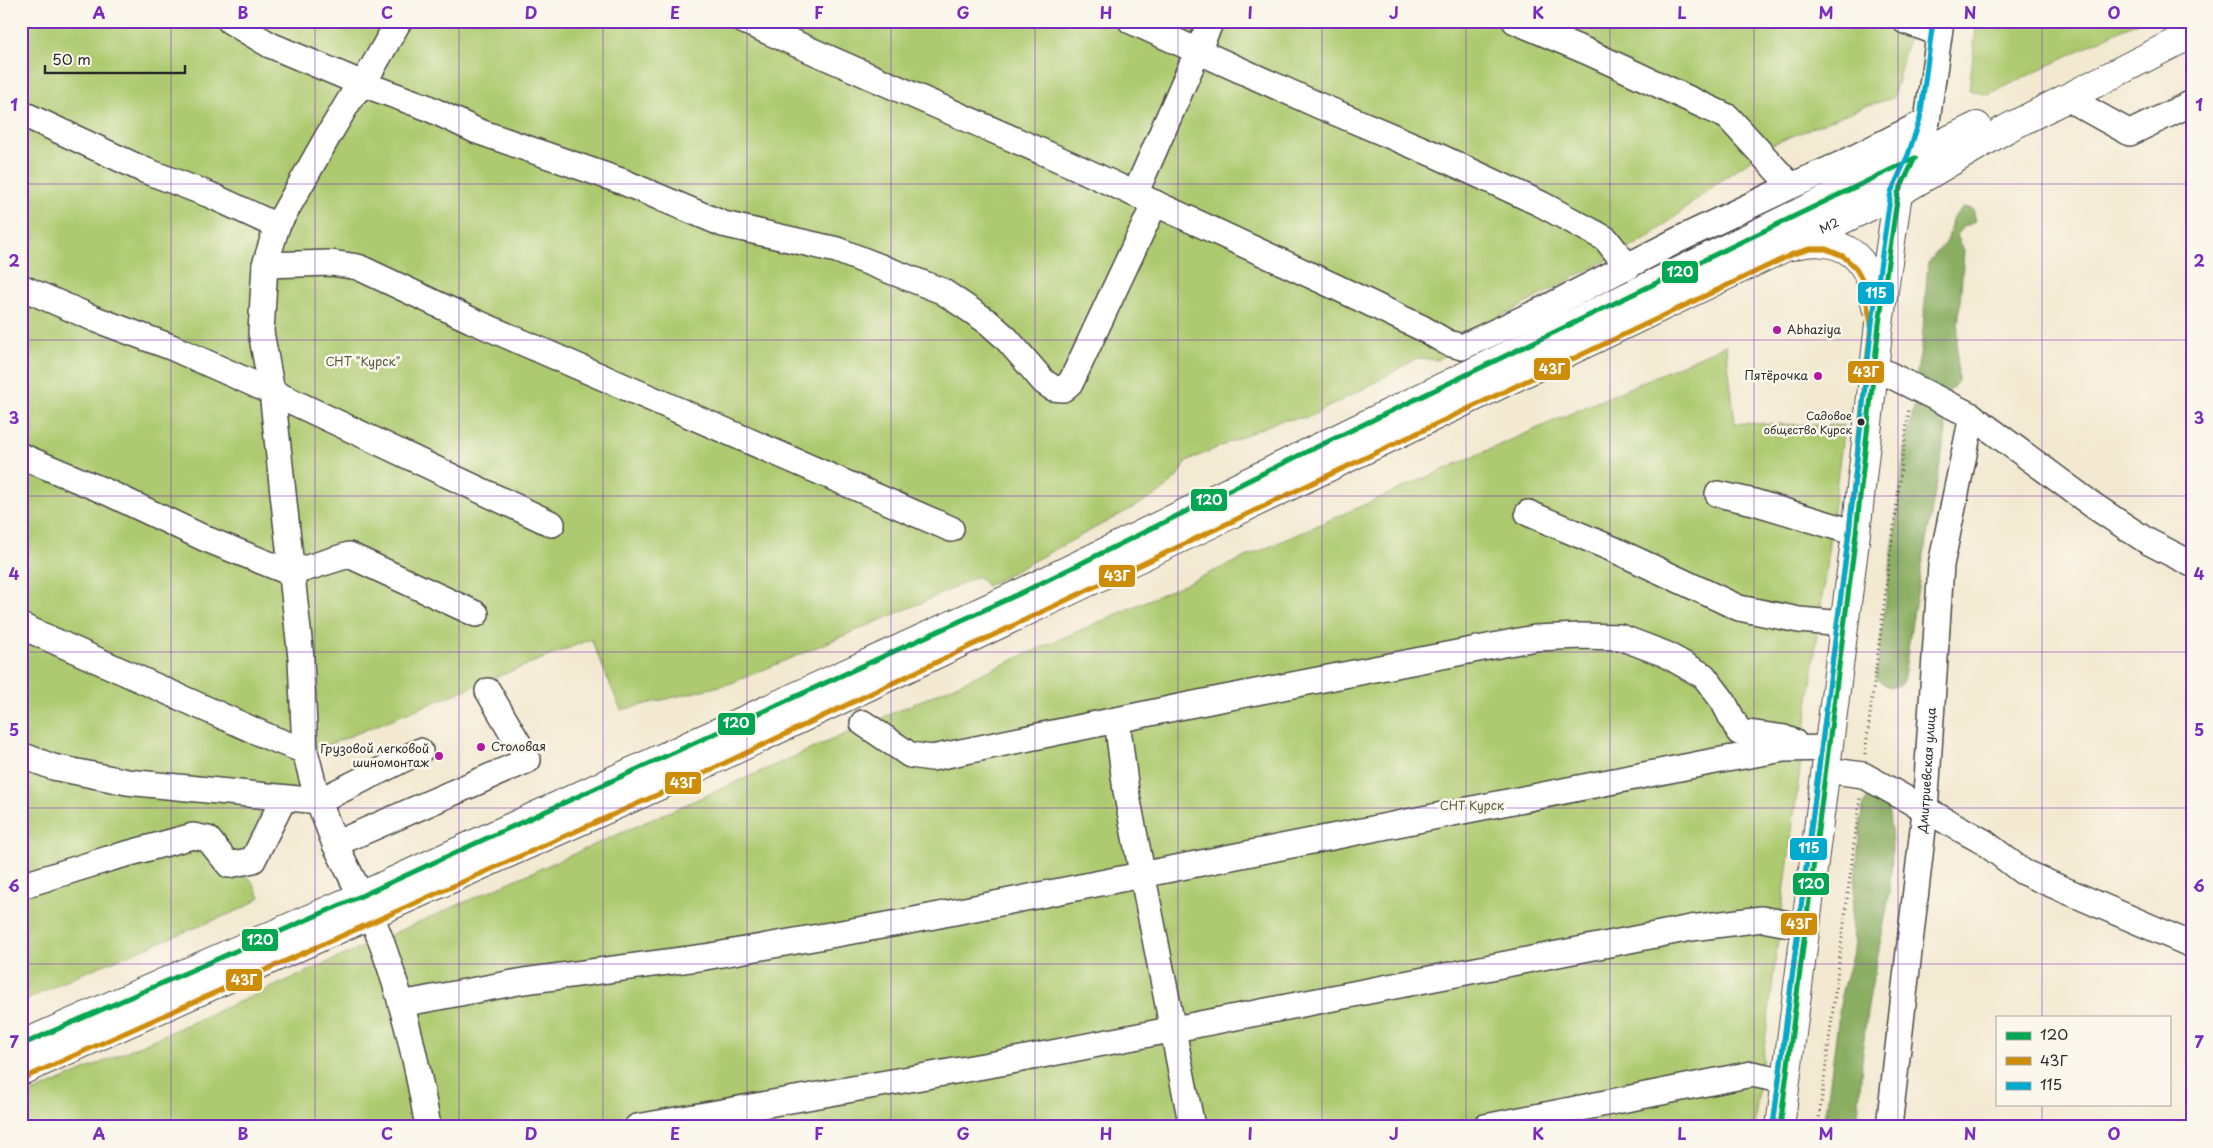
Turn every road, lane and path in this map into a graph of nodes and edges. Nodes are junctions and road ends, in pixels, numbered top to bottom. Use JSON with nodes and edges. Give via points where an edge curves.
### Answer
{"nodes":[{"id":1,"x":230,"y":21,"type":"edge"},
{"id":2,"x":399,"y":21,"type":"edge"},
{"id":3,"x":744,"y":21,"type":"edge"},
{"id":4,"x":1131,"y":21,"type":"edge"},
{"id":5,"x":1211,"y":21,"type":"edge"},
{"id":6,"x":1515,"y":21,"type":"edge"},
{"id":7,"x":1905,"y":21,"type":"edge"},
{"id":8,"x":2181,"y":21,"type":"edge"},
{"id":9,"x":1940,"y":27,"type":"edge"},
{"id":10,"x":2192,"y":34,"type":"edge"},
{"id":11,"x":1198,"y":50,"type":"junction"},
{"id":12,"x":363,"y":84,"type":"junction"},
{"id":13,"x":2067,"y":98,"type":"junction"},
{"id":14,"x":2192,"y":102,"type":"edge"},
{"id":15,"x":21,"y":113,"type":"edge"},
{"id":16,"x":1927,"y":121,"type":"junction"},
{"id":17,"x":1915,"y":158,"type":"junction"},
{"id":18,"x":1791,"y":186,"type":"junction"},
{"id":19,"x":1898,"y":193,"type":"junction"},
{"id":20,"x":1145,"y":199,"type":"junction"},
{"id":21,"x":277,"y":226,"type":"junction"},
{"id":22,"x":1790,"y":247,"type":"junction"},
{"id":23,"x":266,"y":265,"type":"junction"},
{"id":24,"x":1628,"y":267,"type":"junction"},
{"id":25,"x":21,"y":287,"type":"edge"},
{"id":26,"x":1879,"y":324,"type":"junction"},
{"id":27,"x":1874,"y":367,"type":"junction"},
{"id":28,"x":272,"y":392,"type":"junction"},
{"id":29,"x":1972,"y":416,"type":"junction"},
{"id":30,"x":21,"y":456,"type":"edge"},
{"id":31,"x":1718,"y":494,"type":"dead end"},
{"id":32,"x":1528,"y":513,"type":"dead end"},
{"id":33,"x":552,"y":524,"type":"dead end"},
{"id":34,"x":951,"y":529,"type":"dead end"},
{"id":35,"x":1856,"y":533,"type":"junction"},
{"id":36,"x":2192,"y":564,"type":"edge"},
{"id":37,"x":291,"y":573,"type":"junction"},
{"id":38,"x":476,"y":614,"type":"dead end"},
{"id":39,"x":1844,"y":624,"type":"junction"},
{"id":40,"x":21,"y":626,"type":"edge"},
{"id":41,"x":488,"y":690,"type":"dead end"},
{"id":42,"x":1117,"y":720,"type":"junction"},
{"id":43,"x":862,"y":723,"type":"dead end"},
{"id":44,"x":305,"y":751,"type":"junction"},
{"id":45,"x":420,"y":751,"type":"dead end"},
{"id":46,"x":21,"y":755,"type":"edge"},
{"id":47,"x":1822,"y":756,"type":"junction"},
{"id":48,"x":284,"y":798,"type":"junction"},
{"id":49,"x":319,"y":801,"type":"junction"},
{"id":50,"x":1925,"y":811,"type":"junction"},
{"id":51,"x":335,"y":844,"type":"junction"},
{"id":52,"x":1142,"y":875,"type":"junction"},
{"id":53,"x":21,"y":886,"type":"edge"},
{"id":54,"x":366,"y":905,"type":"junction"},
{"id":55,"x":1806,"y":927,"type":"junction"},
{"id":56,"x":2192,"y":945,"type":"edge"},
{"id":57,"x":402,"y":1004,"type":"junction"},
{"id":58,"x":1174,"y":1030,"type":"junction"},
{"id":59,"x":21,"y":1045,"type":"edge"},
{"id":60,"x":21,"y":1070,"type":"edge"},
{"id":61,"x":1786,"y":1081,"type":"junction"},
{"id":62,"x":428,"y":1127,"type":"edge"},
{"id":63,"x":637,"y":1127,"type":"edge"},
{"id":64,"x":1192,"y":1127,"type":"edge"},
{"id":65,"x":1485,"y":1127,"type":"edge"},
{"id":66,"x":1780,"y":1127,"type":"edge"},
{"id":67,"x":1889,"y":1127,"type":"edge"}],
"edges":[{"from":1,"to":12,"type":"street","via":[[270,45]]},
{"from":2,"to":12,"type":"street"},
{"from":3,"to":20,"type":"street"},
{"from":4,"to":11,"type":"street"},
{"from":5,"to":11,"type":"street"},
{"from":6,"to":18,"type":"street","via":[[1728,118]]},
{"from":7,"to":9,"type":"street"},
{"from":8,"to":17,"type":"main road"},
{"from":9,"to":16,"type":"street"},
{"from":10,"to":13,"type":"main road","name":"М2"},
{"from":11,"to":20,"type":"street"},
{"from":11,"to":24,"type":"street","via":[[1541,204],[1606,239]]},
{"from":12,"to":20,"type":"street","via":[[426,107],[477,131],[636,186],[723,224],[837,250],[942,291],[988,322],[1053,388],[1063,388],[1071,382]]},
{"from":12,"to":21,"type":"street","via":[[337,120]]},
{"from":13,"to":14,"type":"street","via":[[2130,133]]},
{"from":13,"to":19,"type":"main road","name":"М2","via":[[2006,129]]},
{"from":15,"to":21,"type":"street"},
{"from":16,"to":17,"type":"street"},
{"from":16,"to":18,"type":"street"},
{"from":17,"to":19,"type":"main road"},
{"from":17,"to":54,"type":"main road","via":[[1025,591]]},
{"from":18,"to":24,"type":"street"},
{"from":19,"to":22,"type":"main road","name":"М2"},
{"from":19,"to":26,"type":"main road"},
{"from":20,"to":24,"type":"street","via":[[1462,347]]},
{"from":21,"to":23,"type":"street"},
{"from":22,"to":26,"type":"main road","via":[[1809,241],[1828,242],[1847,250],[1869,276]]},
{"from":22,"to":54,"type":"main road","name":"М2","via":[[664,784]]},
{"from":23,"to":28,"type":"street","via":[[261,332]]},
{"from":23,"to":34,"type":"street","via":[[358,267],[480,324]]},
{"from":25,"to":28,"type":"street","via":[[171,347]]},
{"from":26,"to":27,"type":"main road"},
{"from":27,"to":29,"type":"street"},
{"from":27,"to":35,"type":"main road"},
{"from":28,"to":33,"type":"street"},
{"from":28,"to":37,"type":"street"},
{"from":29,"to":36,"type":"street","via":[[2094,506],[2147,541]]},
{"from":29,"to":50,"type":"street","name":"Дмитриевская улица","via":[[1941,565]]},
{"from":30,"to":37,"type":"street","via":[[206,539]]},
{"from":31,"to":35,"type":"street"},
{"from":32,"to":39,"type":"street","via":[[1739,608],[1799,620]]},
{"from":35,"to":39,"type":"main road"},
{"from":37,"to":38,"type":"street","via":[[349,555]]},
{"from":37,"to":44,"type":"street","via":[[301,658]]},
{"from":39,"to":47,"type":"main road"},
{"from":40,"to":44,"type":"street"},
{"from":41,"to":51,"type":"street","via":[[528,760]]},
{"from":42,"to":43,"type":"street","via":[[932,758],[910,756]]},
{"from":42,"to":47,"type":"street","via":[[1535,638],[1620,637],[1665,654],[1704,676],[1723,701],[1739,732],[1784,738]]},
{"from":42,"to":52,"type":"street"},
{"from":44,"to":49,"type":"street"},
{"from":45,"to":49,"type":"street"},
{"from":46,"to":48,"type":"street","via":[[53,766],[127,782]]},
{"from":47,"to":50,"type":"street","via":[[1863,775]]},
{"from":47,"to":52,"type":"street","via":[[1784,749]]},
{"from":47,"to":55,"type":"main road"},
{"from":48,"to":49,"type":"street"},
{"from":48,"to":53,"type":"street","via":[[253,860],[229,865],[208,839],[193,836]]},
{"from":49,"to":51,"type":"street"},
{"from":50,"to":56,"type":"street","via":[[1984,842],[2024,872]]},
{"from":50,"to":67,"type":"street","name":"Дмитриевская улица"},
{"from":51,"to":54,"type":"street"},
{"from":52,"to":57,"type":"street","via":[[904,922],[724,953],[524,981]]},
{"from":52,"to":58,"type":"street"},
{"from":54,"to":57,"type":"street"},
{"from":54,"to":59,"type":"main road"},
{"from":54,"to":60,"type":"main road","name":"М2"},
{"from":55,"to":58,"type":"street","via":[[1762,920],[1691,928]]},
{"from":55,"to":61,"type":"main road"},
{"from":57,"to":62,"type":"street"},
{"from":58,"to":63,"type":"street"},
{"from":58,"to":64,"type":"street"},
{"from":61,"to":65,"type":"street","via":[[1752,1074]]},
{"from":61,"to":66,"type":"main road"}]}
